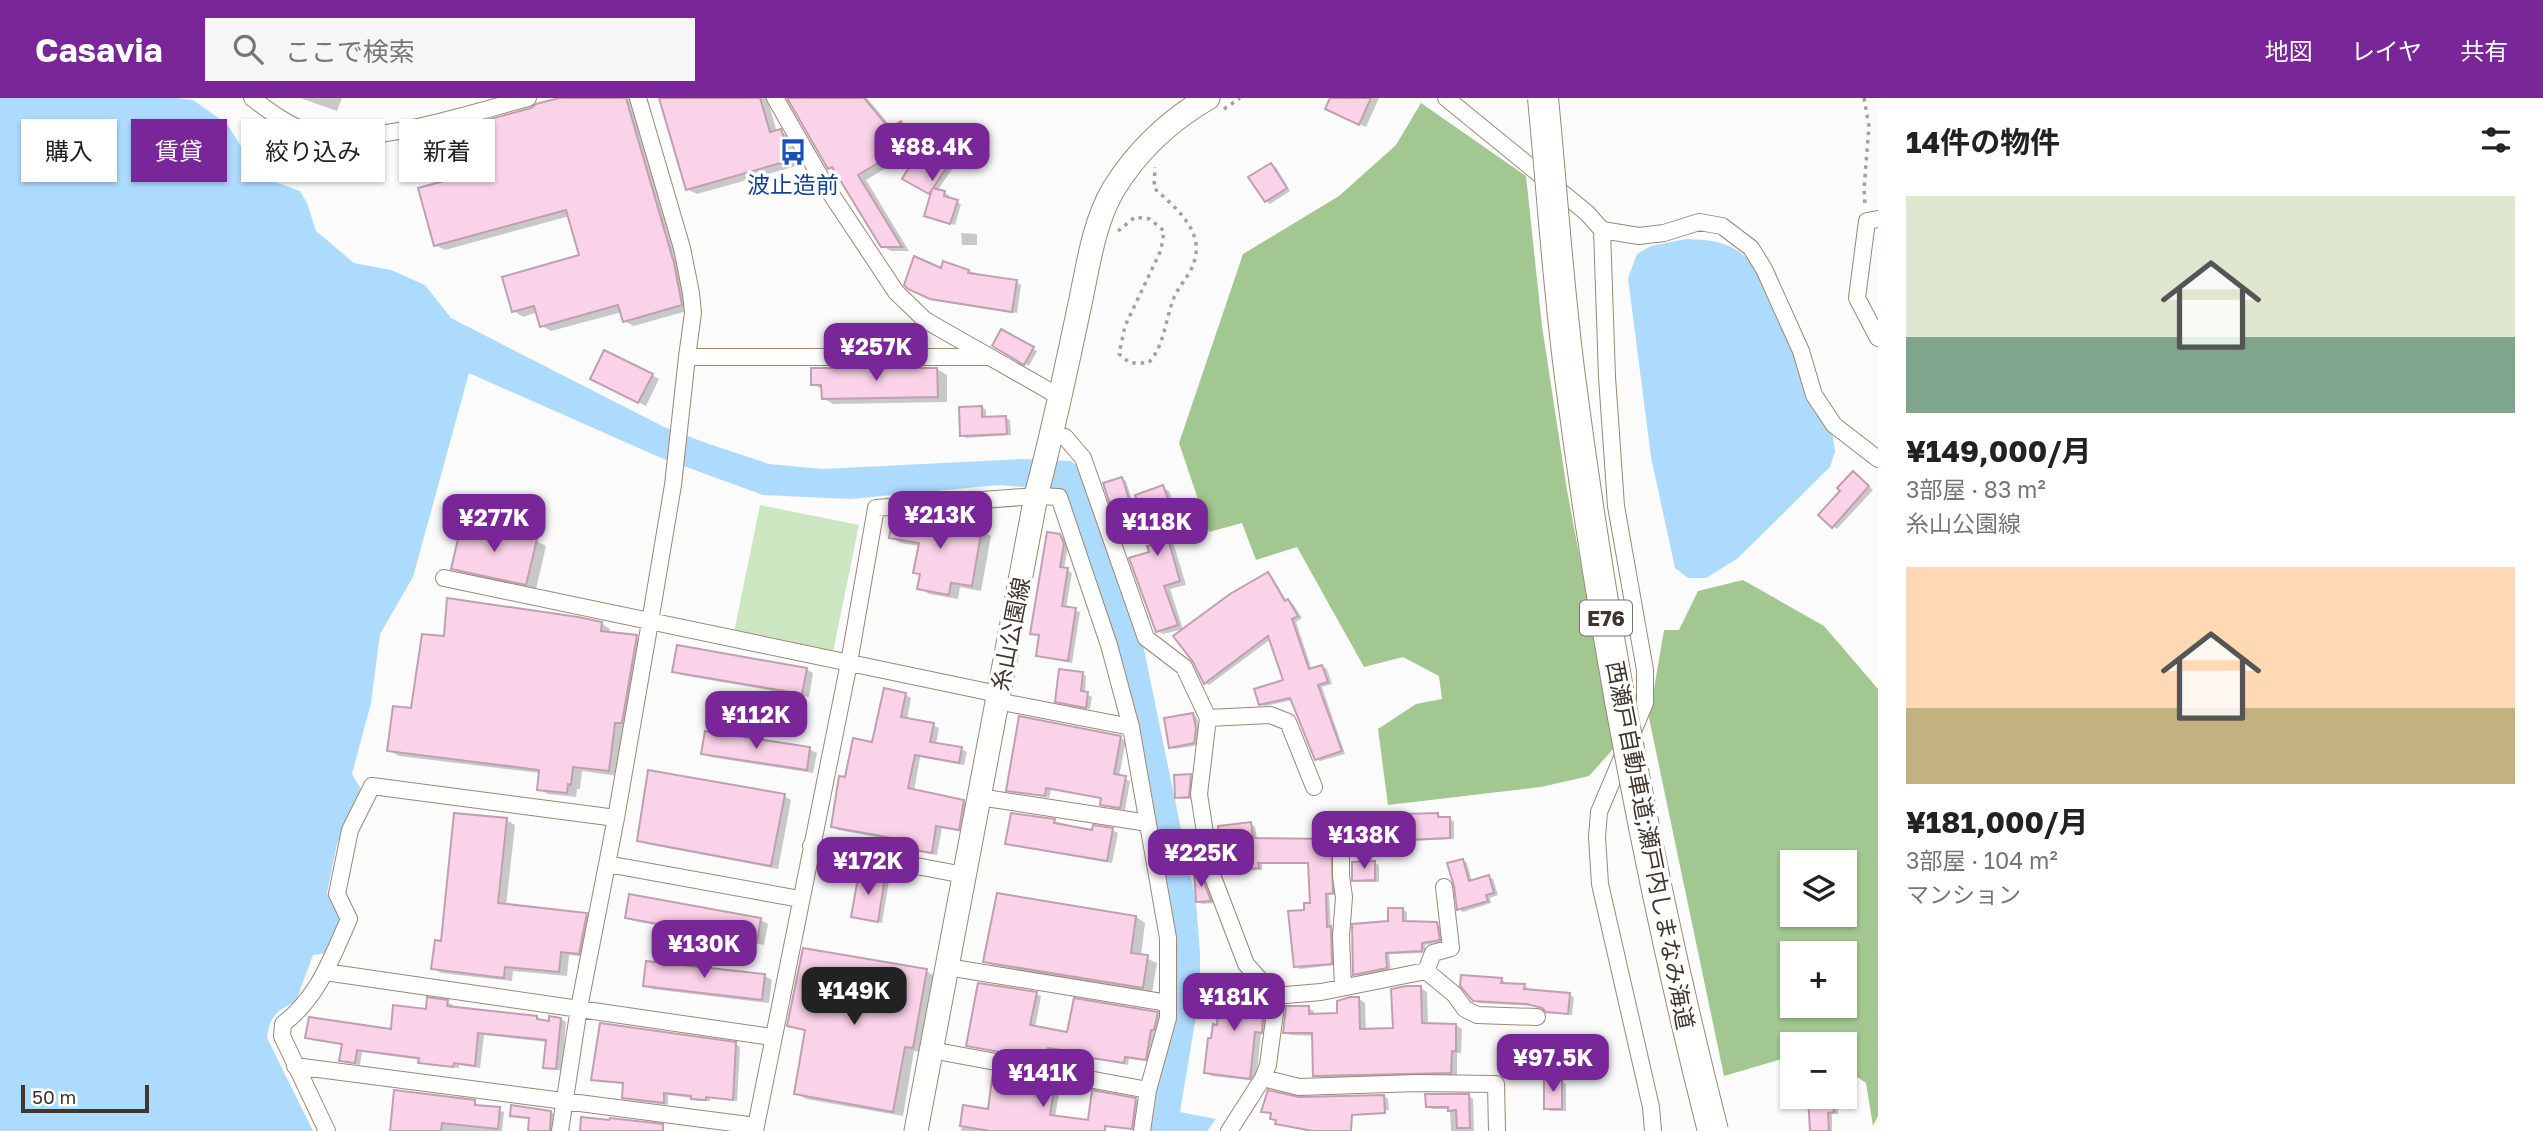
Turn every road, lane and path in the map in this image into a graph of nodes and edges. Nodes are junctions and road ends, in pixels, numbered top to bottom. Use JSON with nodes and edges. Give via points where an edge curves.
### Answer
{"nodes":[{"id":1,"x":252,"y":98,"type":"edge"},
{"id":2,"x":528,"y":98,"type":"edge"},
{"id":3,"x":638,"y":98,"type":"edge"},
{"id":4,"x":775,"y":98,"type":"edge"},
{"id":5,"x":1240,"y":98,"type":"edge"},
{"id":6,"x":1446,"y":98,"type":"edge"},
{"id":7,"x":1544,"y":98,"type":"edge"},
{"id":8,"x":1864,"y":98,"type":"edge"},
{"id":9,"x":1213,"y":105,"type":"edge"},
{"id":10,"x":1156,"y":162,"type":"dead end"},
{"id":11,"x":1872,"y":220,"type":"edge"},
{"id":12,"x":1602,"y":230,"type":"junction"},
{"id":13,"x":1114,"y":240,"type":"dead end"},
{"id":14,"x":1878,"y":338,"type":"edge"},
{"id":15,"x":989,"y":356,"type":"junction"},
{"id":16,"x":687,"y":357,"type":"junction"},
{"id":17,"x":1060,"y":397,"type":"junction"},
{"id":18,"x":1052,"y":435,"type":"junction"},
{"id":19,"x":1878,"y":458,"type":"edge"},
{"id":20,"x":1036,"y":496,"type":"junction"},
{"id":21,"x":444,"y":578,"type":"dead end"},
{"id":22,"x":650,"y":622,"type":"junction"},
{"id":23,"x":849,"y":663,"type":"junction"},
{"id":24,"x":997,"y":697,"type":"junction"},
{"id":25,"x":1208,"y":718,"type":"junction"},
{"id":26,"x":1131,"y":727,"type":"junction"},
{"id":27,"x":1314,"y":787,"type":"dead end"},
{"id":28,"x":979,"y":797,"type":"junction"},
{"id":29,"x":616,"y":818,"type":"junction"},
{"id":30,"x":1148,"y":823,"type":"junction"},
{"id":31,"x":1341,"y":833,"type":"dead end"},
{"id":32,"x":811,"y":846,"type":"junction"},
{"id":33,"x":607,"y":864,"type":"junction"},
{"id":34,"x":964,"y":875,"type":"junction"},
{"id":35,"x":1444,"y":887,"type":"dead end"},
{"id":36,"x":800,"y":900,"type":"junction"},
{"id":37,"x":947,"y":967,"type":"junction"},
{"id":38,"x":1426,"y":971,"type":"junction"},
{"id":39,"x":325,"y":972,"type":"junction"},
{"id":40,"x":1343,"y":987,"type":"junction"},
{"id":41,"x":1275,"y":996,"type":"junction"},
{"id":42,"x":1168,"y":1003,"type":"junction"},
{"id":43,"x":579,"y":1008,"type":"junction"},
{"id":44,"x":1537,"y":1017,"type":"dead end"},
{"id":45,"x":772,"y":1037,"type":"junction"},
{"id":46,"x":931,"y":1050,"type":"junction"},
{"id":47,"x":295,"y":1066,"type":"junction"},
{"id":48,"x":1263,"y":1078,"type":"junction"},
{"id":49,"x":1147,"y":1090,"type":"junction"},
{"id":50,"x":564,"y":1101,"type":"junction"},
{"id":51,"x":756,"y":1128,"type":"edge"},
{"id":52,"x":327,"y":1131,"type":"edge"},
{"id":53,"x":560,"y":1131,"type":"edge"},
{"id":54,"x":916,"y":1131,"type":"edge"},
{"id":55,"x":1142,"y":1131,"type":"edge"},
{"id":56,"x":1229,"y":1131,"type":"edge"},
{"id":57,"x":1497,"y":1131,"type":"edge"},
{"id":58,"x":1653,"y":1131,"type":"edge"},
{"id":59,"x":1713,"y":1131,"type":"edge"}],
"edges":[{"from":1,"to":2,"type":"street","via":[[313,134],[360,138]]},
{"from":3,"to":16,"type":"street","via":[[691,293]]},
{"from":4,"to":15,"type":"street","via":[[825,185],[896,292],[925,320]]},
{"from":5,"to":9,"type":"path"},
{"from":6,"to":12,"type":"street","via":[[1577,204]]},
{"from":7,"to":59,"type":"highway","name":"西瀬戸自動車道;瀬戸内しまなみ海道","number":"E76","bridge":true,"via":[[1568,362],[1600,578],[1654,875]]},
{"from":8,"to":11,"type":"path","via":[[1869,126],[1864,189]]},
{"from":9,"to":17,"type":"main road","name":"糸山公園線","via":[[1182,113],[1148,145],[1113,191],[1087,269]]},
{"from":10,"to":13,"type":"path","via":[[1154,188],[1192,228],[1198,246],[1193,265],[1173,299],[1157,355],[1147,363],[1130,362],[1119,354],[1125,326],[1161,250],[1164,231],[1150,219],[1135,217]]},
{"from":11,"to":14,"type":"street","via":[[1857,298]]},
{"from":12,"to":19,"type":"street","via":[[1639,236],[1699,222],[1722,226],[1751,248],[1801,351],[1814,396],[1834,425]]},
{"from":12,"to":58,"type":"street","via":[[1616,506],[1645,670],[1645,703],[1599,812],[1597,837],[1600,884]]},
{"from":15,"to":16,"type":"street"},
{"from":15,"to":17,"type":"street"},
{"from":16,"to":22,"type":"street"},
{"from":17,"to":18,"type":"main road","name":"糸山公園線"},
{"from":18,"to":20,"type":"main road","name":"糸山公園線"},
{"from":18,"to":25,"type":"street","via":[[1065,437],[1083,458],[1146,638],[1184,667]]},
{"from":20,"to":23,"type":"street","via":[[876,508]]},
{"from":20,"to":24,"type":"main road","name":"糸山公園線"},
{"from":20,"to":26,"type":"street","via":[[1059,498],[1109,645]]},
{"from":21,"to":22,"type":"street"},
{"from":22,"to":23,"type":"street"},
{"from":22,"to":29,"type":"street"},
{"from":23,"to":24,"type":"street"},
{"from":23,"to":32,"type":"street"},
{"from":24,"to":26,"type":"street"},
{"from":24,"to":28,"type":"main road","name":"糸山公園線"},
{"from":25,"to":27,"type":"street","via":[[1270,715],[1288,722]]},
{"from":25,"to":41,"type":"street","via":[[1199,794],[1211,872],[1246,964]]},
{"from":26,"to":30,"type":"street"},
{"from":28,"to":30,"type":"street"},
{"from":28,"to":34,"type":"main road","name":"糸山公園線"},
{"from":29,"to":33,"type":"street"},
{"from":29,"to":39,"type":"street","via":[[372,786],[350,830],[337,894],[349,919]]},
{"from":30,"to":42,"type":"street","via":[[1168,938]]},
{"from":31,"to":40,"type":"street"},
{"from":32,"to":34,"type":"street"},
{"from":32,"to":36,"type":"street"},
{"from":33,"to":36,"type":"street"},
{"from":33,"to":43,"type":"street"},
{"from":34,"to":37,"type":"main road","name":"糸山公園線"},
{"from":35,"to":38,"type":"street","via":[[1451,948],[1433,953]]},
{"from":36,"to":45,"type":"street"},
{"from":37,"to":42,"type":"street"},
{"from":37,"to":46,"type":"main road","name":"糸山公園線"},
{"from":38,"to":40,"type":"street"},
{"from":38,"to":44,"type":"street","via":[[1465,1009],[1477,1014]]},
{"from":39,"to":43,"type":"street"},
{"from":39,"to":47,"type":"street","via":[[302,1010],[283,1024],[282,1036]]},
{"from":40,"to":41,"type":"street"},
{"from":41,"to":48,"type":"street"},
{"from":42,"to":49,"type":"street","via":[[1168,1018]]},
{"from":43,"to":45,"type":"street"},
{"from":43,"to":50,"type":"street"},
{"from":45,"to":51,"type":"street"},
{"from":46,"to":49,"type":"street"},
{"from":46,"to":54,"type":"main road","name":"糸山公園線"},
{"from":47,"to":50,"type":"street"},
{"from":47,"to":52,"type":"street"},
{"from":48,"to":56,"type":"street"},
{"from":48,"to":57,"type":"street","via":[[1299,1087],[1496,1084]]},
{"from":49,"to":55,"type":"street"},
{"from":50,"to":51,"type":"street"},
{"from":50,"to":53,"type":"street"}]}
